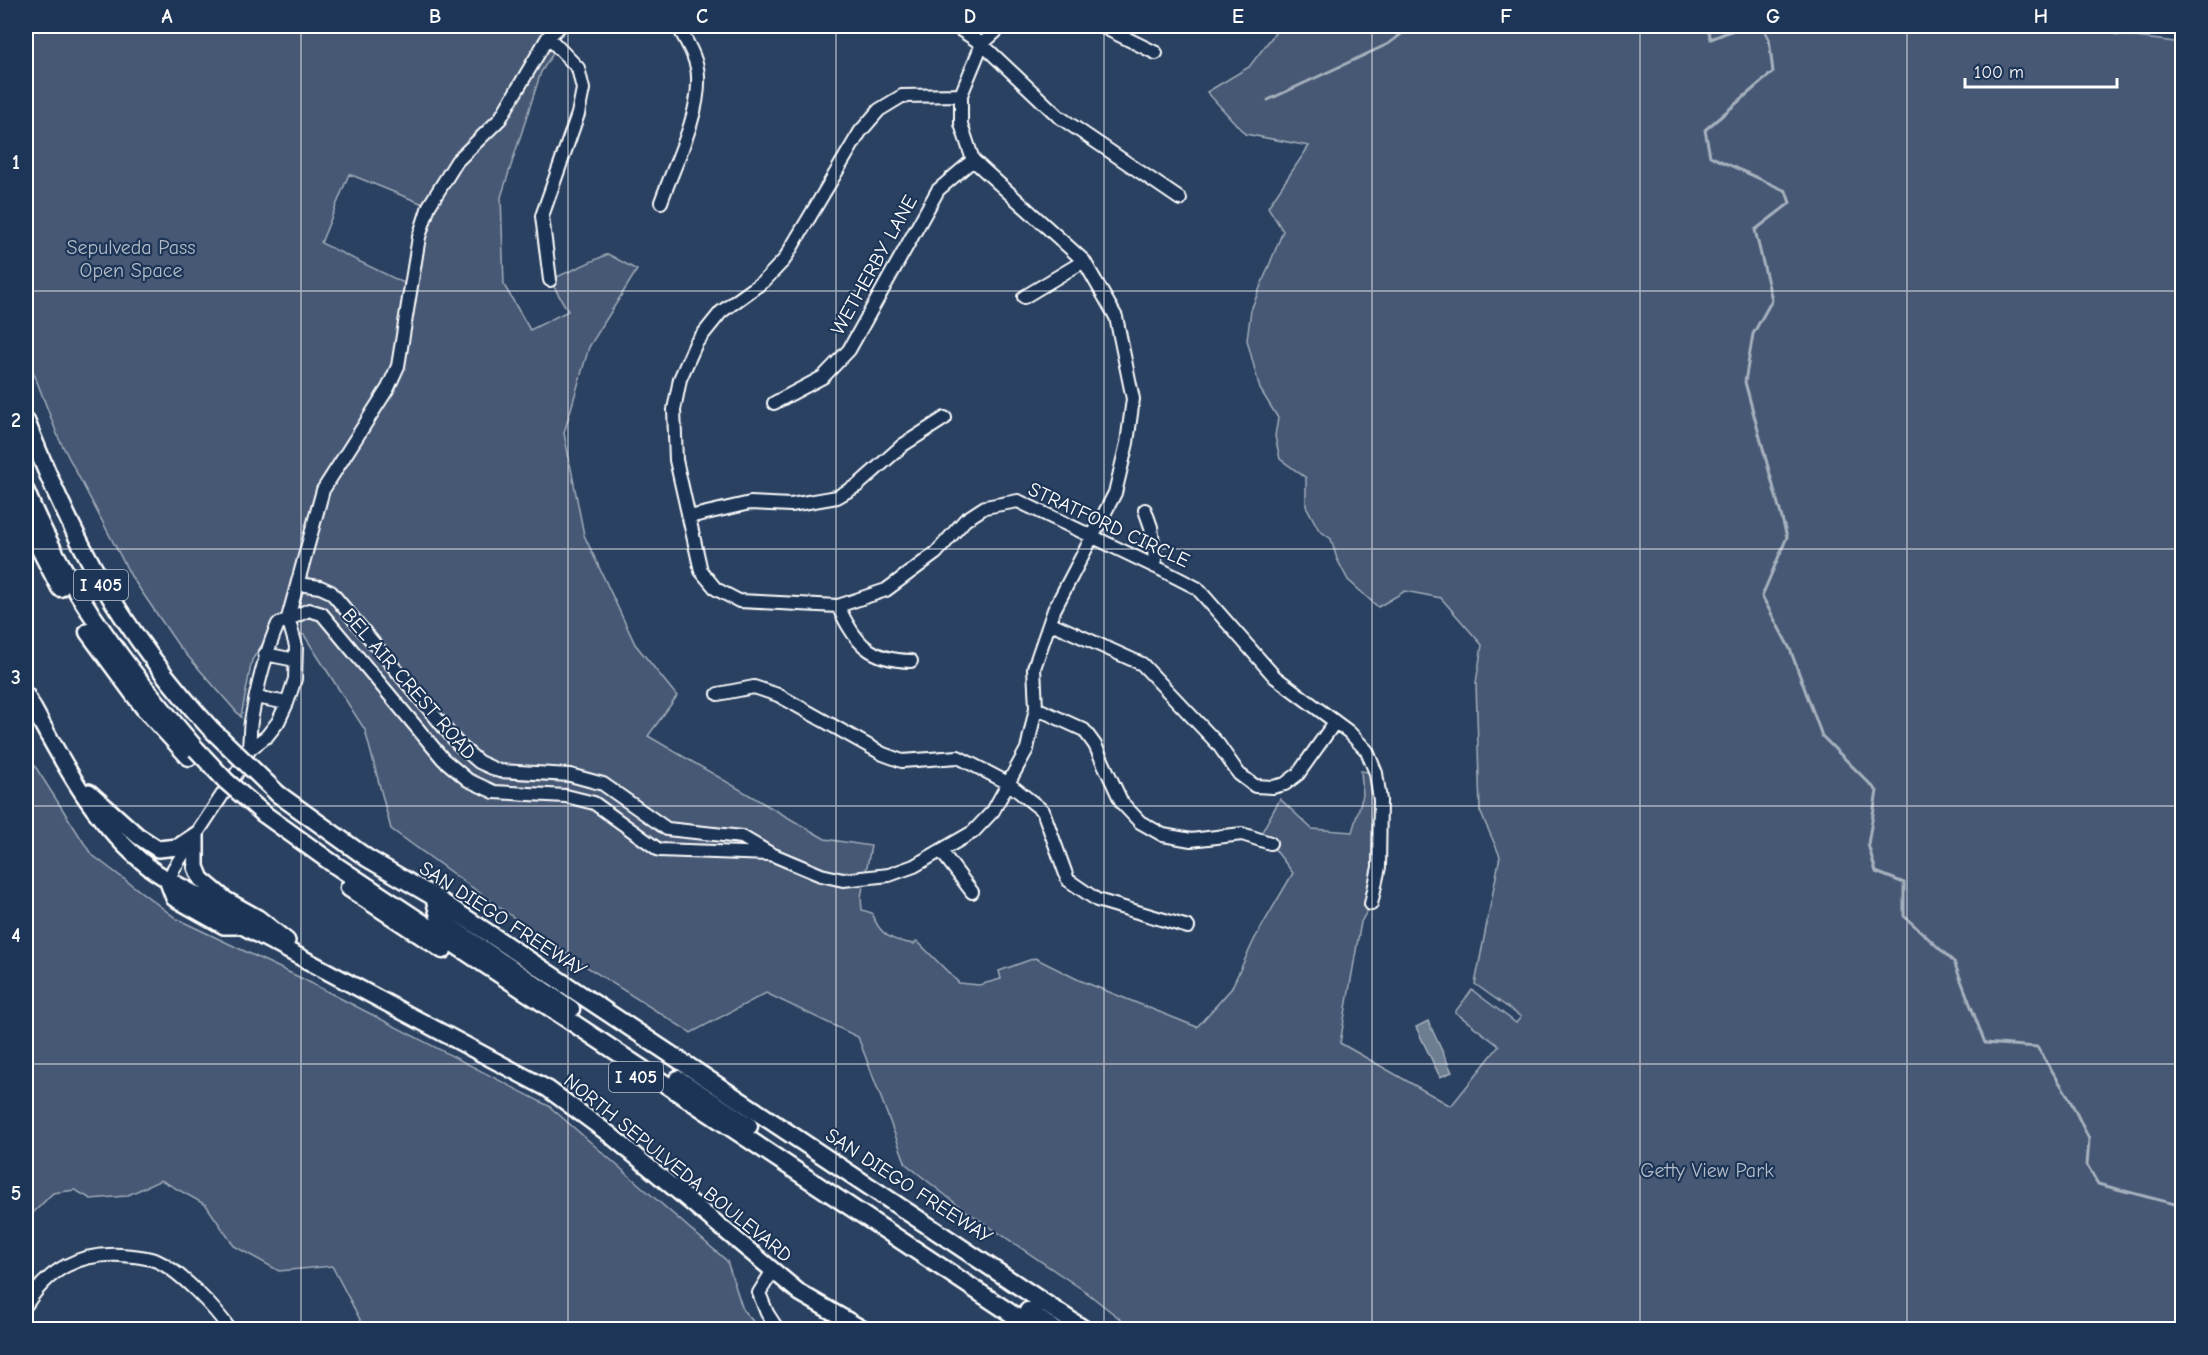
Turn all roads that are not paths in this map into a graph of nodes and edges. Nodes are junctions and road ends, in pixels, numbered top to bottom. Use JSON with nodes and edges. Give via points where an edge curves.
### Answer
{"nodes":[{"id":1,"x":560,"y":26,"type":"edge"},
{"id":2,"x":678,"y":26,"type":"edge"},
{"id":3,"x":955,"y":26,"type":"edge"},
{"id":4,"x":1002,"y":26,"type":"edge"},
{"id":5,"x":1101,"y":26,"type":"edge"},
{"id":6,"x":548,"y":38,"type":"junction"},
{"id":7,"x":982,"y":44,"type":"junction"},
{"id":8,"x":1156,"y":53,"type":"dead end"},
{"id":9,"x":961,"y":94,"type":"junction"},
{"id":10,"x":973,"y":160,"type":"junction"},
{"id":11,"x":1180,"y":199,"type":"dead end"},
{"id":12,"x":661,"y":202,"type":"dead end"},
{"id":13,"x":1084,"y":261,"type":"junction"},
{"id":14,"x":550,"y":280,"type":"dead end"},
{"id":15,"x":1024,"y":297,"type":"dead end"},
{"id":16,"x":774,"y":403,"type":"dead end"},
{"id":17,"x":945,"y":418,"type":"dead end"},
{"id":18,"x":26,"y":422,"type":"edge"},
{"id":19,"x":26,"y":492,"type":"edge"},
{"id":20,"x":1145,"y":510,"type":"dead end"},
{"id":21,"x":689,"y":517,"type":"junction"},
{"id":22,"x":26,"y":522,"type":"edge"},
{"id":23,"x":1092,"y":536,"type":"junction"},
{"id":24,"x":1156,"y":567,"type":"junction"},
{"id":25,"x":298,"y":584,"type":"junction"},
{"id":26,"x":838,"y":606,"type":"junction"},
{"id":27,"x":288,"y":618,"type":"junction"},
{"id":28,"x":1051,"y":623,"type":"junction"},
{"id":29,"x":265,"y":654,"type":"junction"},
{"id":30,"x":295,"y":660,"type":"junction"},
{"id":31,"x":911,"y":661,"type":"dead end"},
{"id":32,"x":718,"y":694,"type":"dead end"},
{"id":33,"x":26,"y":695,"type":"edge"},
{"id":34,"x":256,"y":697,"type":"junction"},
{"id":35,"x":287,"y":703,"type":"junction"},
{"id":36,"x":1036,"y":708,"type":"junction"},
{"id":37,"x":1335,"y":722,"type":"junction"},
{"id":38,"x":250,"y":749,"type":"junction"},
{"id":39,"x":193,"y":754,"type":"junction"},
{"id":40,"x":68,"y":771,"type":"junction"},
{"id":41,"x":1008,"y":783,"type":"junction"},
{"id":42,"x":261,"y":818,"type":"junction"},
{"id":43,"x":196,"y":835,"type":"junction"},
{"id":44,"x":1270,"y":843,"type":"dead end"},
{"id":45,"x":941,"y":851,"type":"junction"},
{"id":46,"x":771,"y":854,"type":"junction"},
{"id":47,"x":168,"y":882,"type":"junction"},
{"id":48,"x":972,"y":892,"type":"dead end"},
{"id":49,"x":434,"y":897,"type":"junction"},
{"id":50,"x":1371,"y":904,"type":"dead end"},
{"id":51,"x":1188,"y":927,"type":"dead end"},
{"id":52,"x":312,"y":962,"type":"junction"},
{"id":53,"x":772,"y":1272,"type":"junction"},
{"id":54,"x":26,"y":1305,"type":"edge"},
{"id":55,"x":230,"y":1329,"type":"edge"},
{"id":56,"x":778,"y":1329,"type":"edge"},
{"id":57,"x":864,"y":1329,"type":"edge"},
{"id":58,"x":1016,"y":1329,"type":"edge"},
{"id":59,"x":1036,"y":1329,"type":"edge"},
{"id":60,"x":1055,"y":1329,"type":"edge"},
{"id":61,"x":1085,"y":1329,"type":"edge"}],
"edges":[{"from":1,"to":6,"type":"street"},
{"from":2,"to":12,"type":"street","via":[[699,76],[696,106]]},
{"from":3,"to":7,"type":"street"},
{"from":4,"to":7,"type":"street","name":"BEL AIR CREST ROAD"},
{"from":5,"to":8,"type":"street"},
{"from":6,"to":14,"type":"street","via":[[578,68],[583,89],[542,216]]},
{"from":6,"to":25,"type":"street","via":[[500,119],[457,161],[429,206],[419,237],[398,366],[323,490]]},
{"from":7,"to":9,"type":"street","name":"BEL AIR CREST ROAD"},
{"from":7,"to":11,"type":"street","via":[[1058,116]]},
{"from":9,"to":10,"type":"street","name":"BEL AIR CREST ROAD","via":[[961,124]]},
{"from":9,"to":21,"type":"street","name":"STRATFORD CIRCLE","via":[[902,96],[879,110],[860,132],[784,260],[764,281],[720,312],[696,343],[680,379],[674,410],[676,460]]},
{"from":10,"to":13,"type":"street","name":"BEL AIR CREST ROAD"},
{"from":10,"to":16,"type":"street","name":"WETHERBY LANE","via":[[938,190],[849,350],[823,377]]},
{"from":13,"to":15,"type":"street"},
{"from":13,"to":23,"type":"street","name":"BEL AIR CREST ROAD","via":[[1116,317],[1133,399],[1114,493]]},
{"from":17,"to":21,"type":"street","via":[[903,445],[858,485],[837,497],[791,505],[750,503]]},
{"from":18,"to":49,"type":"highway","name":"SAN DIEGO FREEWAY","number":"I 405","bridge":true,"via":[[56,497],[95,575],[141,647],[210,729],[278,794],[350,847]]},
{"from":19,"to":39,"type":"highway","via":[[54,554],[105,638]]},
{"from":20,"to":24,"type":"street"},
{"from":21,"to":26,"type":"street","name":"STRATFORD CIRCLE","via":[[701,572],[716,589],[739,601]]},
{"from":22,"to":39,"type":"highway","number":"I 405","via":[[59,586],[101,652],[144,708]]},
{"from":23,"to":24,"type":"street","name":"STRATFORD CIRCLE"},
{"from":23,"to":26,"type":"street","name":"STRATFORD CIRCLE","via":[[1018,501],[985,507],[965,519],[921,565],[886,590]]},
{"from":23,"to":28,"type":"street","name":"BEL AIR CREST ROAD"},
{"from":24,"to":37,"type":"street","name":"STRATFORD CIRCLE","via":[[1197,588],[1275,677]]},
{"from":25,"to":27,"type":"street"},
{"from":25,"to":46,"type":"street","name":"BEL AIR CREST ROAD","via":[[331,592],[458,744],[479,762],[499,771],[570,775],[603,784],[667,829],[742,837]]},
{"from":26,"to":31,"type":"street","via":[[851,635],[864,648],[890,660]]},
{"from":27,"to":29,"type":"street","via":[[278,624]]},
{"from":27,"to":30,"type":"street","via":[[296,646]]},
{"from":27,"to":46,"type":"street","name":"BEL AIR CREST ROAD","via":[[309,610],[322,614],[443,759],[468,780],[494,792],[566,796],[594,803],[659,850]]},
{"from":28,"to":36,"type":"street","name":"BEL AIR CREST ROAD","via":[[1034,668]]},
{"from":28,"to":37,"type":"street","via":[[1142,664],[1218,744],[1246,781],[1255,786],[1285,784],[1298,774]]},
{"from":29,"to":30,"type":"street"},
{"from":29,"to":34,"type":"street"},
{"from":30,"to":35,"type":"street","via":[[295,679]]},
{"from":32,"to":41,"type":"street","via":[[754,687],[778,695],[883,754],[902,761],[958,757]]},
{"from":33,"to":40,"type":"main road"},
{"from":34,"to":35,"type":"street"},
{"from":34,"to":38,"type":"street"},
{"from":35,"to":38,"type":"street","via":[[278,723]]},
{"from":36,"to":41,"type":"street","name":"BEL AIR CREST ROAD","via":[[1027,749]]},
{"from":36,"to":44,"type":"street","via":[[1084,730],[1122,803],[1140,822],[1163,835],[1191,840],[1242,834]]},
{"from":37,"to":50,"type":"street","name":"STRATFORD CIRCLE","via":[[1367,751],[1376,773],[1380,800],[1379,867]]},
{"from":38,"to":43,"type":"street"},
{"from":39,"to":42,"type":"highway","number":"I 405"},
{"from":40,"to":43,"type":"main road","via":[[149,845],[164,850],[178,847]]},
{"from":40,"to":47,"type":"main road","name":"NORTH SEPULVEDA BOULEVARD","via":[[105,824],[132,853]]},
{"from":41,"to":45,"type":"street","name":"BEL AIR CREST ROAD","via":[[993,811],[973,832]]},
{"from":41,"to":51,"type":"street","via":[[1043,811],[1068,880],[1097,900]]},
{"from":42,"to":58,"type":"highway","number":"I 405","via":[[348,887]]},
{"from":42,"to":59,"type":"highway"},
{"from":43,"to":47,"type":"street"},
{"from":43,"to":52,"type":"main road","via":[[196,867],[201,879]]},
{"from":45,"to":46,"type":"street","name":"BEL AIR CREST ROAD","via":[[889,875],[843,880]]},
{"from":45,"to":48,"type":"street"},
{"from":47,"to":52,"type":"main road","name":"NORTH SEPULVEDA BOULEVARD","via":[[182,885],[229,912],[242,926]]},
{"from":49,"to":60,"type":"highway","via":[[440,920]]},
{"from":49,"to":61,"type":"highway","name":"SAN DIEGO FREEWAY","number":"I 405"},
{"from":52,"to":53,"type":"main road","name":"NORTH SEPULVEDA BOULEVARD","via":[[527,1076],[567,1102]]},
{"from":53,"to":56,"type":"street","via":[[759,1293],[766,1313]]},
{"from":53,"to":57,"type":"main road","name":"NORTH SEPULVEDA BOULEVARD","via":[[819,1306]]},
{"from":54,"to":55,"type":"street","via":[[52,1276],[71,1262],[93,1255],[141,1256],[174,1272]]}]}
